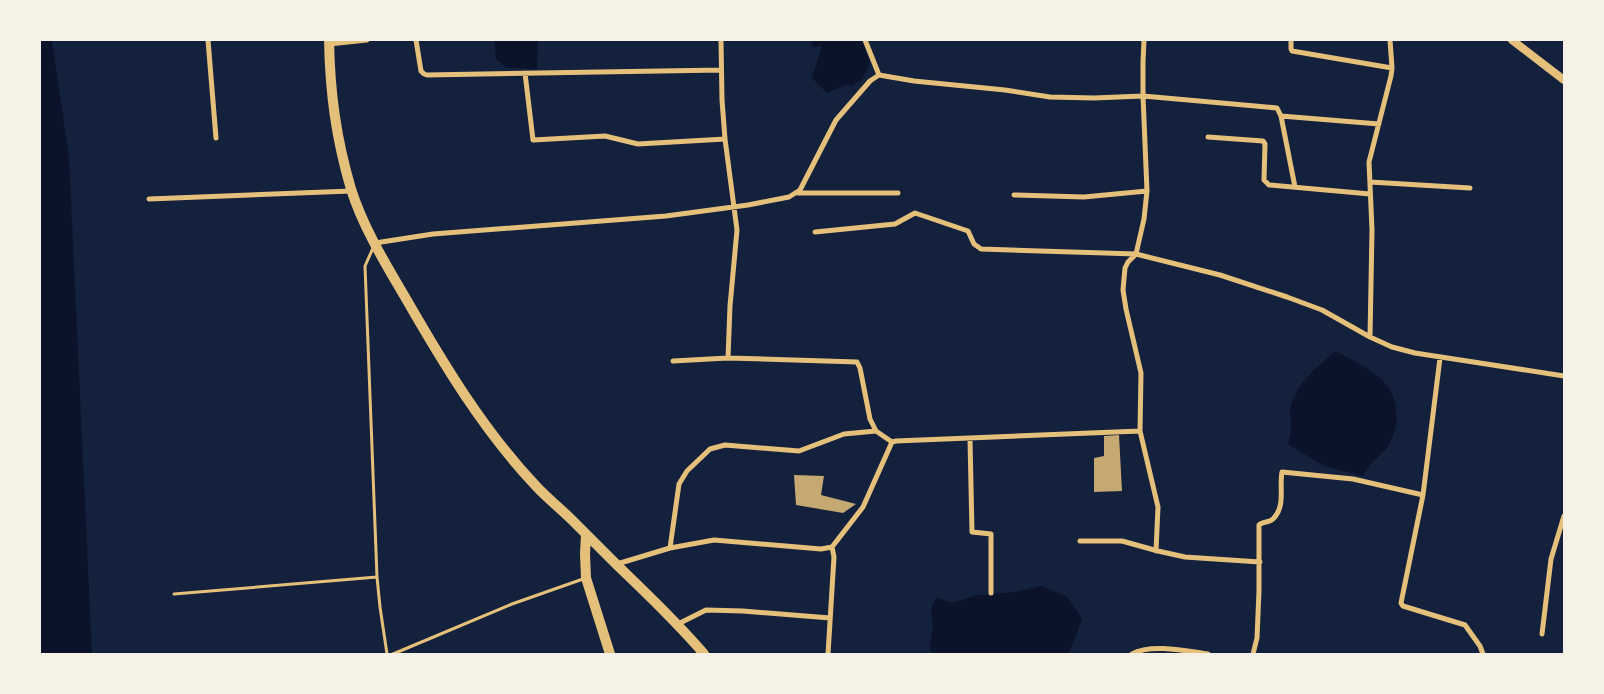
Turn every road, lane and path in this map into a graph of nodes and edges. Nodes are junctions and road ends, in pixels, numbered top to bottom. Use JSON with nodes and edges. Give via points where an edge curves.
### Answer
{"nodes":[{"id":1,"x":208,"y":40,"type":"edge"},
{"id":2,"x":367,"y":40,"type":"edge"},
{"id":3,"x":416,"y":40,"type":"edge"},
{"id":4,"x":721,"y":40,"type":"edge"},
{"id":5,"x":865,"y":40,"type":"edge"},
{"id":6,"x":1144,"y":40,"type":"edge"},
{"id":7,"x":1291,"y":40,"type":"edge"},
{"id":8,"x":1390,"y":40,"type":"edge"},
{"id":9,"x":1512,"y":40,"type":"edge"},
{"id":10,"x":329,"y":42,"type":"edge"},
{"id":11,"x":1392,"y":68,"type":"junction"},
{"id":12,"x":722,"y":70,"type":"junction"},
{"id":13,"x":525,"y":73,"type":"junction"},
{"id":14,"x":879,"y":75,"type":"junction"},
{"id":15,"x":1564,"y":80,"type":"edge"},
{"id":16,"x":1143,"y":96,"type":"junction"},
{"id":17,"x":1281,"y":116,"type":"junction"},
{"id":18,"x":1378,"y":124,"type":"junction"},
{"id":19,"x":1208,"y":137,"type":"dead end"},
{"id":20,"x":216,"y":138,"type":"dead end"},
{"id":21,"x":725,"y":139,"type":"junction"},
{"id":22,"x":1370,"y":182,"type":"junction"},
{"id":23,"x":1295,"y":187,"type":"junction"},
{"id":24,"x":1470,"y":188,"type":"dead end"},
{"id":25,"x":352,"y":190,"type":"junction"},
{"id":26,"x":1147,"y":191,"type":"junction"},
{"id":27,"x":798,"y":193,"type":"junction"},
{"id":28,"x":898,"y":193,"type":"dead end"},
{"id":29,"x":1370,"y":194,"type":"junction"},
{"id":30,"x":1014,"y":195,"type":"dead end"},
{"id":31,"x":149,"y":199,"type":"dead end"},
{"id":32,"x":734,"y":207,"type":"junction"},
{"id":33,"x":815,"y":232,"type":"dead end"},
{"id":34,"x":375,"y":244,"type":"junction"},
{"id":35,"x":1136,"y":254,"type":"junction"},
{"id":36,"x":1370,"y":337,"type":"junction"},
{"id":37,"x":728,"y":358,"type":"junction"},
{"id":38,"x":1440,"y":358,"type":"junction"},
{"id":39,"x":673,"y":361,"type":"dead end"},
{"id":40,"x":1564,"y":376,"type":"edge"},
{"id":41,"x":876,"y":431,"type":"junction"},
{"id":42,"x":1140,"y":431,"type":"junction"},
{"id":43,"x":970,"y":439,"type":"junction"},
{"id":44,"x":892,"y":442,"type":"junction"},
{"id":45,"x":1423,"y":495,"type":"junction"},
{"id":46,"x":1564,"y":516,"type":"edge"},
{"id":47,"x":586,"y":534,"type":"junction"},
{"id":48,"x":1080,"y":541,"type":"dead end"},
{"id":49,"x":670,"y":548,"type":"junction"},
{"id":50,"x":832,"y":548,"type":"junction"},
{"id":51,"x":1156,"y":551,"type":"junction"},
{"id":52,"x":1260,"y":562,"type":"junction"},
{"id":53,"x":617,"y":564,"type":"junction"},
{"id":54,"x":377,"y":577,"type":"junction"},
{"id":55,"x":586,"y":578,"type":"junction"},
{"id":56,"x":991,"y":593,"type":"dead end"},
{"id":57,"x":174,"y":594,"type":"dead end"},
{"id":58,"x":830,"y":618,"type":"junction"},
{"id":59,"x":678,"y":624,"type":"junction"},
{"id":60,"x":1542,"y":634,"type":"dead end"},
{"id":61,"x":387,"y":654,"type":"edge"},
{"id":62,"x":393,"y":654,"type":"edge"},
{"id":63,"x":610,"y":654,"type":"edge"},
{"id":64,"x":704,"y":654,"type":"edge"},
{"id":65,"x":828,"y":654,"type":"edge"},
{"id":66,"x":1132,"y":654,"type":"edge"},
{"id":67,"x":1208,"y":654,"type":"edge"},
{"id":68,"x":1253,"y":654,"type":"edge"},
{"id":69,"x":1483,"y":654,"type":"edge"}],
"edges":[{"from":1,"to":20,"type":"street"},
{"from":2,"to":10,"type":"street"},
{"from":3,"to":13,"type":"street","via":[[424,74]]},
{"from":4,"to":12,"type":"street"},
{"from":5,"to":14,"type":"street"},
{"from":6,"to":16,"type":"street"},
{"from":7,"to":11,"type":"street","via":[[1292,51]]},
{"from":8,"to":11,"type":"street"},
{"from":9,"to":15,"type":"street"},
{"from":10,"to":25,"type":"main road","via":[[333,111]]},
{"from":11,"to":18,"type":"street"},
{"from":12,"to":13,"type":"street"},
{"from":12,"to":21,"type":"street"},
{"from":13,"to":21,"type":"street","via":[[533,140],[599,136],[641,144]]},
{"from":14,"to":16,"type":"street","via":[[1050,97]]},
{"from":14,"to":27,"type":"street","via":[[836,120]]},
{"from":16,"to":17,"type":"street","via":[[1274,108]]},
{"from":16,"to":26,"type":"street"},
{"from":17,"to":18,"type":"street"},
{"from":17,"to":23,"type":"street"},
{"from":18,"to":22,"type":"street","via":[[1370,158]]},
{"from":19,"to":23,"type":"street","via":[[1263,141],[1265,182]]},
{"from":21,"to":32,"type":"street"},
{"from":22,"to":24,"type":"street"},
{"from":22,"to":29,"type":"street"},
{"from":23,"to":29,"type":"street"},
{"from":25,"to":31,"type":"street"},
{"from":25,"to":34,"type":"main road"},
{"from":26,"to":30,"type":"street","via":[[1084,197]]},
{"from":26,"to":35,"type":"street"},
{"from":27,"to":28,"type":"street"},
{"from":27,"to":32,"type":"street"},
{"from":29,"to":36,"type":"street"},
{"from":32,"to":34,"type":"street","via":[[602,222],[433,234]]},
{"from":32,"to":37,"type":"street","via":[[738,230]]},
{"from":33,"to":35,"type":"street","via":[[895,224],[919,213],[968,231],[974,244],[981,249]]},
{"from":34,"to":47,"type":"main road","via":[[476,414],[513,461]]},
{"from":34,"to":54,"type":"lane","via":[[364,266]]},
{"from":35,"to":36,"type":"street","via":[[1220,275],[1287,297],[1322,310]]},
{"from":35,"to":42,"type":"street","via":[[1125,268],[1124,300],[1142,379]]},
{"from":36,"to":38,"type":"street"},
{"from":37,"to":39,"type":"street"},
{"from":37,"to":41,"type":"street","via":[[856,362]]},
{"from":38,"to":40,"type":"street"},
{"from":38,"to":45,"type":"street"},
{"from":41,"to":44,"type":"street"},
{"from":41,"to":49,"type":"street","via":[[844,434],[799,451],[725,445],[710,449],[687,471],[679,484]]},
{"from":42,"to":43,"type":"street"},
{"from":42,"to":51,"type":"street","via":[[1158,507]]},
{"from":43,"to":44,"type":"street"},
{"from":43,"to":56,"type":"street","via":[[972,532],[991,534]]},
{"from":44,"to":50,"type":"street","via":[[863,506]]},
{"from":45,"to":52,"type":"street","via":[[1353,479],[1282,472],[1279,510],[1272,520],[1259,525]]},
{"from":45,"to":69,"type":"street","via":[[1401,603],[1465,625]]},
{"from":46,"to":60,"type":"street","via":[[1551,558]]},
{"from":47,"to":53,"type":"main road"},
{"from":47,"to":55,"type":"main road"},
{"from":48,"to":51,"type":"street","via":[[1122,541]]},
{"from":49,"to":50,"type":"street","via":[[714,540],[821,550]]},
{"from":49,"to":53,"type":"street"},
{"from":50,"to":58,"type":"street"},
{"from":51,"to":52,"type":"street","via":[[1196,558]]},
{"from":52,"to":68,"type":"street","via":[[1257,638]]},
{"from":53,"to":59,"type":"main road"},
{"from":54,"to":57,"type":"lane"},
{"from":54,"to":61,"type":"lane"},
{"from":55,"to":62,"type":"lane","via":[[512,604]]},
{"from":55,"to":63,"type":"main road"},
{"from":58,"to":59,"type":"street","via":[[706,610]]},
{"from":58,"to":65,"type":"street"},
{"from":59,"to":64,"type":"main road"},
{"from":66,"to":67,"type":"street","via":[[1148,649],[1165,649]]}]}
